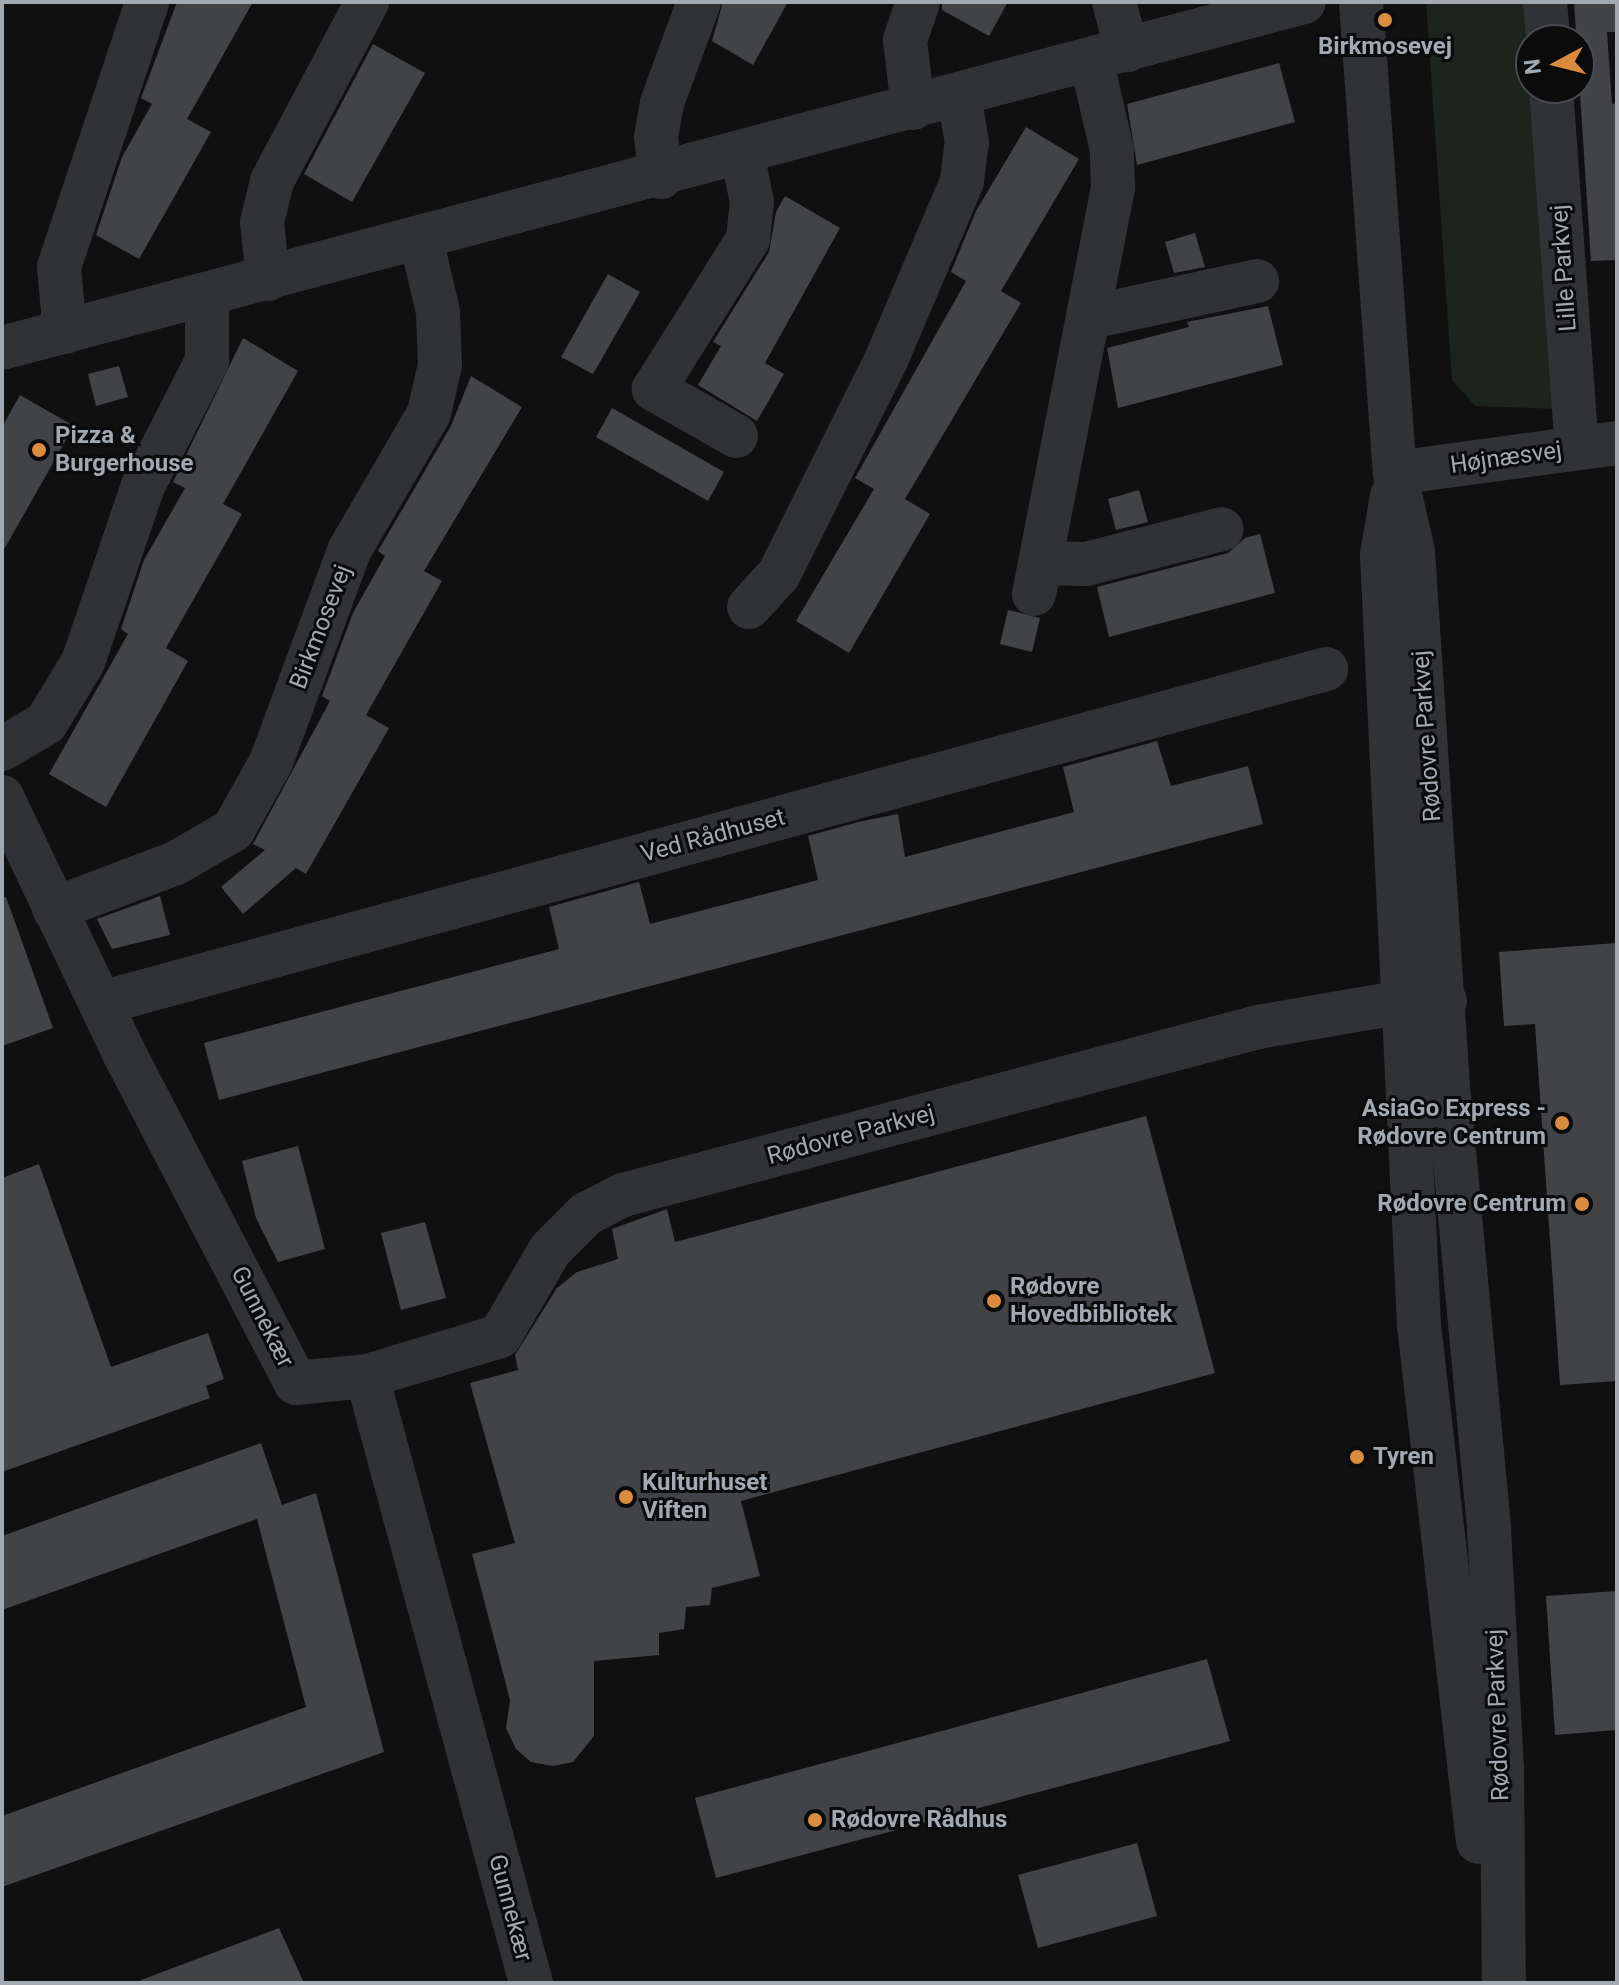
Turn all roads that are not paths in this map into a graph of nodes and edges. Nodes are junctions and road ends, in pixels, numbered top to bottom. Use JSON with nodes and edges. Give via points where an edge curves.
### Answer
{"nodes":[{"id":1,"x":147,"y":2,"type":"edge"},
{"id":2,"x":367,"y":2,"type":"edge"},
{"id":3,"x":699,"y":2,"type":"edge"},
{"id":4,"x":918,"y":2,"type":"edge"},
{"id":5,"x":1114,"y":2,"type":"edge"},
{"id":6,"x":1304,"y":2,"type":"edge"},
{"id":7,"x":1361,"y":2,"type":"edge"},
{"id":8,"x":1545,"y":2,"type":"edge"},
{"id":9,"x":1547,"y":24,"type":"edge"},
{"id":10,"x":1109,"y":55,"type":"junction"},
{"id":11,"x":959,"y":95,"type":"junction"},
{"id":12,"x":1553,"y":104,"type":"edge"},
{"id":13,"x":913,"y":108,"type":"junction"},
{"id":14,"x":742,"y":154,"type":"junction"},
{"id":15,"x":661,"y":177,"type":"junction"},
{"id":16,"x":421,"y":239,"type":"junction"},
{"id":17,"x":268,"y":279,"type":"junction"},
{"id":18,"x":1257,"y":281,"type":"dead end"},
{"id":19,"x":207,"y":295,"type":"junction"},
{"id":20,"x":1091,"y":317,"type":"junction"},
{"id":21,"x":65,"y":332,"type":"junction"},
{"id":22,"x":2,"y":348,"type":"edge"},
{"id":23,"x":736,"y":436,"type":"dead end"},
{"id":24,"x":1597,"y":445,"type":"edge"},
{"id":25,"x":1395,"y":473,"type":"junction"},
{"id":26,"x":1222,"y":529,"type":"dead end"},
{"id":27,"x":749,"y":607,"type":"dead end"},
{"id":28,"x":1326,"y":669,"type":"dead end"},
{"id":29,"x":2,"y":749,"type":"edge"},
{"id":30,"x":2,"y":797,"type":"edge"},
{"id":31,"x":54,"y":909,"type":"junction"},
{"id":32,"x":1445,"y":1001,"type":"junction"},
{"id":33,"x":1402,"y":1002,"type":"junction"},
{"id":34,"x":101,"y":1003,"type":"junction"},
{"id":35,"x":1405,"y":1085,"type":"junction"},
{"id":36,"x":1448,"y":1086,"type":"junction"},
{"id":37,"x":367,"y":1376,"type":"junction"},
{"id":38,"x":1478,"y":1448,"type":"junction"},
{"id":39,"x":1431,"y":1455,"type":"junction"},
{"id":40,"x":531,"y":1983,"type":"edge"},
{"id":41,"x":1496,"y":1983,"type":"edge"},
{"id":42,"x":1504,"y":1983,"type":"edge"}],
"edges":[{"from":1,"to":21,"type":"street","via":[[59,267]]},
{"from":2,"to":17,"type":"street","via":[[272,181],[262,222]]},
{"from":3,"to":15,"type":"street","via":[[662,103],[656,137]]},
{"from":4,"to":13,"type":"street","via":[[905,40]]},
{"from":5,"to":10,"type":"street"},
{"from":6,"to":10,"type":"street"},
{"from":7,"to":25,"type":"street","name":"Rødovre Parkvej"},
{"from":8,"to":9,"type":"street"},
{"from":10,"to":11,"type":"street"},
{"from":10,"to":20,"type":"street","via":[[1113,187]]},
{"from":11,"to":13,"type":"street"},
{"from":11,"to":27,"type":"street","via":[[967,143],[962,181],[887,358],[779,574]]},
{"from":12,"to":24,"type":"street","name":"Lille Parkvej"},
{"from":13,"to":14,"type":"street"},
{"from":14,"to":15,"type":"street"},
{"from":14,"to":23,"type":"street","via":[[752,202],[748,239],[654,389]]},
{"from":15,"to":16,"type":"street"},
{"from":16,"to":17,"type":"street"},
{"from":16,"to":31,"type":"street","name":"Birkmosevej","via":[[438,312],[440,365],[429,413],[350,549],[271,762],[233,830],[176,863]]},
{"from":17,"to":19,"type":"street"},
{"from":18,"to":20,"type":"street"},
{"from":19,"to":21,"type":"street"},
{"from":19,"to":29,"type":"street","via":[[207,361],[143,486],[83,662],[46,723]]},
{"from":20,"to":26,"type":"street","via":[[1037,579]]},
{"from":21,"to":22,"type":"street"},
{"from":24,"to":25,"type":"street","name":"Højnæsvej"},
{"from":25,"to":32,"type":"street","name":"Rødovre Parkvej","via":[[1413,551]]},
{"from":25,"to":33,"type":"street","name":"Rødovre Parkvej","via":[[1382,555]]},
{"from":28,"to":34,"type":"street","name":"Ved Rådhuset"},
{"from":30,"to":31,"type":"street","name":"Gunnekær"},
{"from":31,"to":34,"type":"street","name":"Gunnekær"},
{"from":32,"to":33,"type":"street","name":"Rødovre Parkvej"},
{"from":32,"to":36,"type":"street","name":"Rødovre Parkvej"},
{"from":33,"to":35,"type":"street","name":"Rødovre Parkvej"},
{"from":33,"to":37,"type":"street","name":"Rødovre Parkvej","via":[[1258,1027],[623,1195],[586,1214],[550,1250],[500,1336]]},
{"from":34,"to":37,"type":"street","name":"Gunnekær","via":[[296,1383]]},
{"from":35,"to":36,"type":"street"},
{"from":35,"to":39,"type":"street","name":"Rødovre Parkvej"},
{"from":36,"to":38,"type":"street","name":"Rødovre Parkvej"},
{"from":37,"to":40,"type":"street","name":"Gunnekær"},
{"from":38,"to":39,"type":"street"},
{"from":38,"to":42,"type":"street","name":"Rødovre Parkvej","via":[[1489,1529],[1502,1769]]},
{"from":39,"to":41,"type":"street","name":"Rødovre Parkvej"}]}
